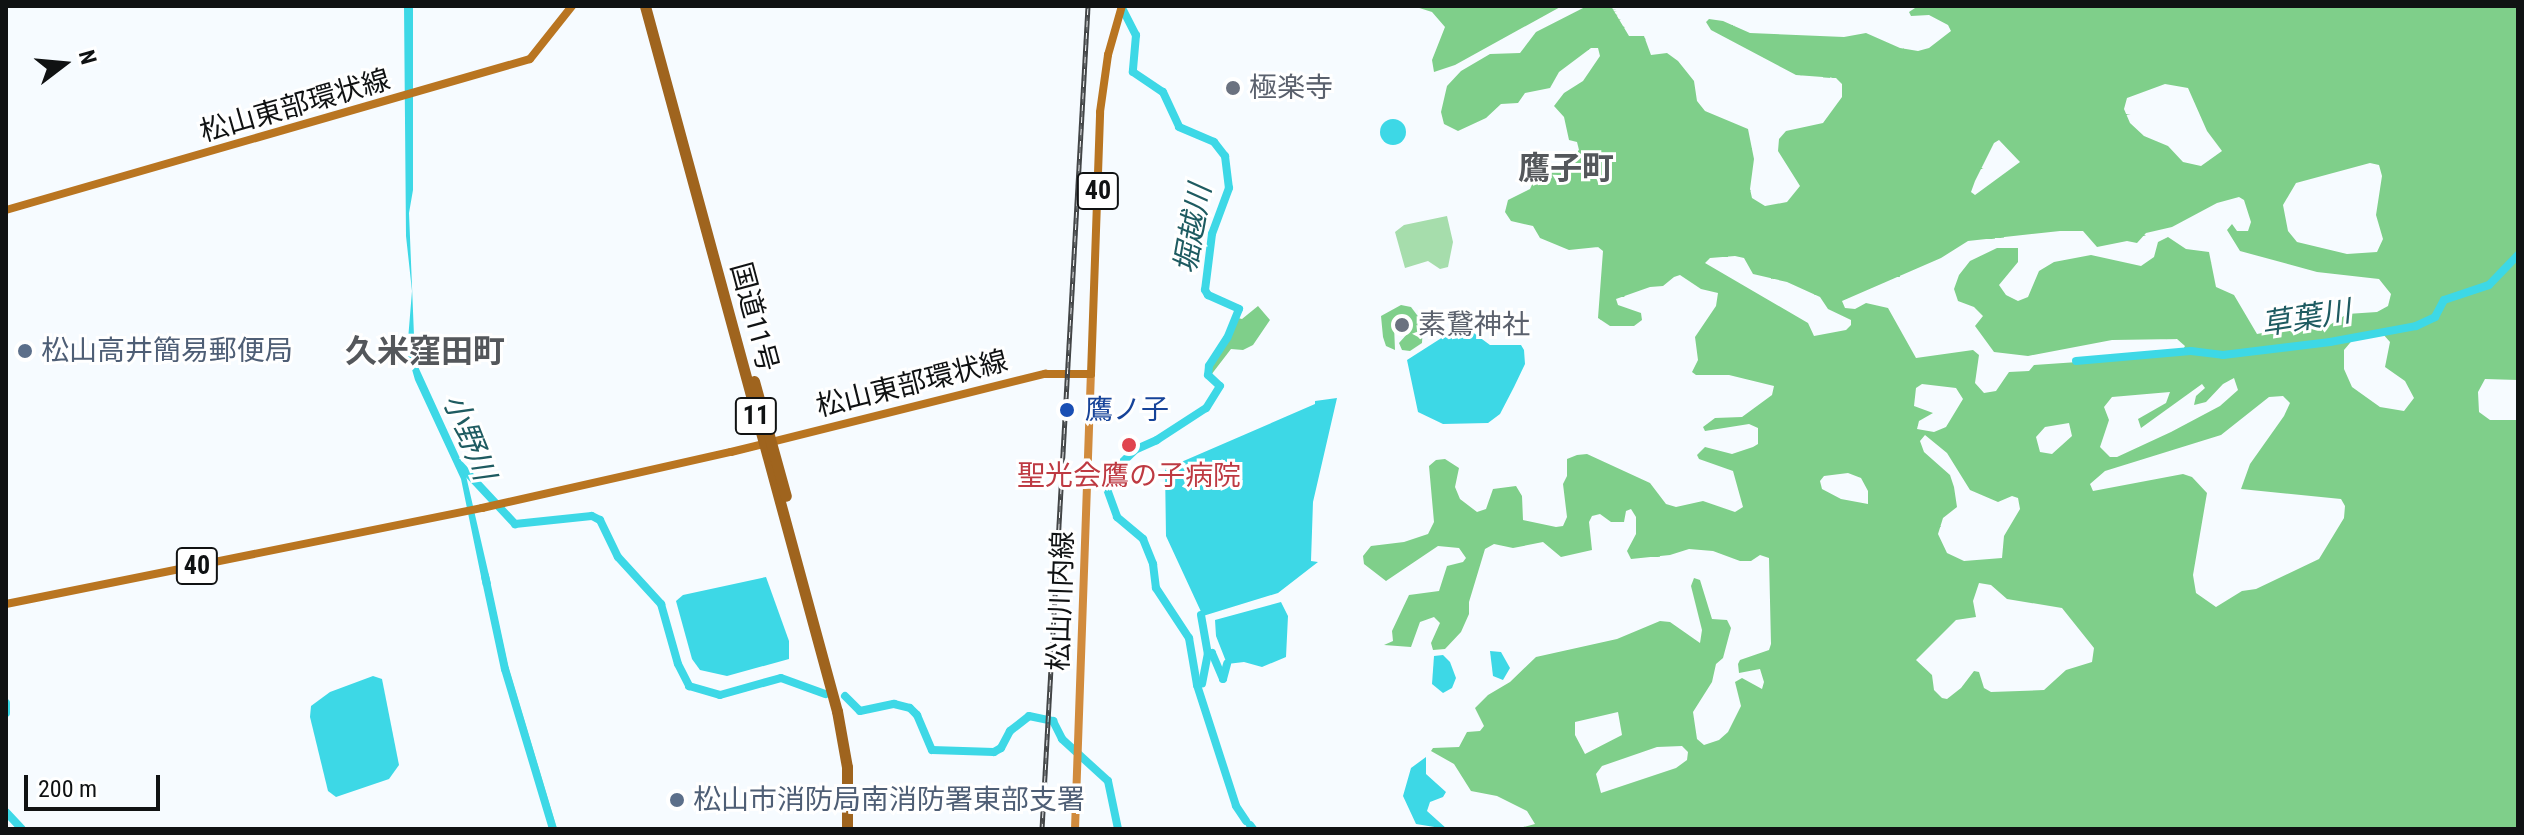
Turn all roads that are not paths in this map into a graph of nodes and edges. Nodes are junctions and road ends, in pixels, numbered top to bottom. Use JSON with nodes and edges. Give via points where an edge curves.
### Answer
{"nodes":[{"id":1,"x":572,"y":6,"type":"edge"},
{"id":2,"x":645,"y":6,"type":"edge"},
{"id":3,"x":652,"y":6,"type":"edge"},
{"id":4,"x":1121,"y":8,"type":"edge"},
{"id":5,"x":6,"y":210,"type":"edge"},
{"id":6,"x":1091,"y":374,"type":"junction"},
{"id":7,"x":767,"y":443,"type":"junction"},
{"id":8,"x":6,"y":604,"type":"edge"},
{"id":9,"x":847,"y":829,"type":"edge"},
{"id":10,"x":853,"y":829,"type":"edge"},
{"id":11,"x":1075,"y":829,"type":"edge"}],
"edges":[{"from":1,"to":5,"type":"main road","name":"松山東部環状線","via":[[530,59]]},
{"from":2,"to":7,"type":"highway","name":"国道11号","number":"11"},
{"from":3,"to":7,"type":"highway","name":"国道11号","number":"11"},
{"from":4,"to":6,"type":"main road","number":"40","via":[[1100,112]]},
{"from":6,"to":7,"type":"main road","name":"松山東部環状線","number":"40","via":[[1045,374]]},
{"from":6,"to":11,"type":"main road","name":"松山川内線"},
{"from":7,"to":8,"type":"main road","name":"松山東部環状線","number":"40","via":[[479,509]]},
{"from":7,"to":9,"type":"highway","name":"国道11号","number":"11","via":[[843,740]]},
{"from":7,"to":10,"type":"highway","name":"国道11号","number":"11","via":[[845,716],[853,766]]}]}
